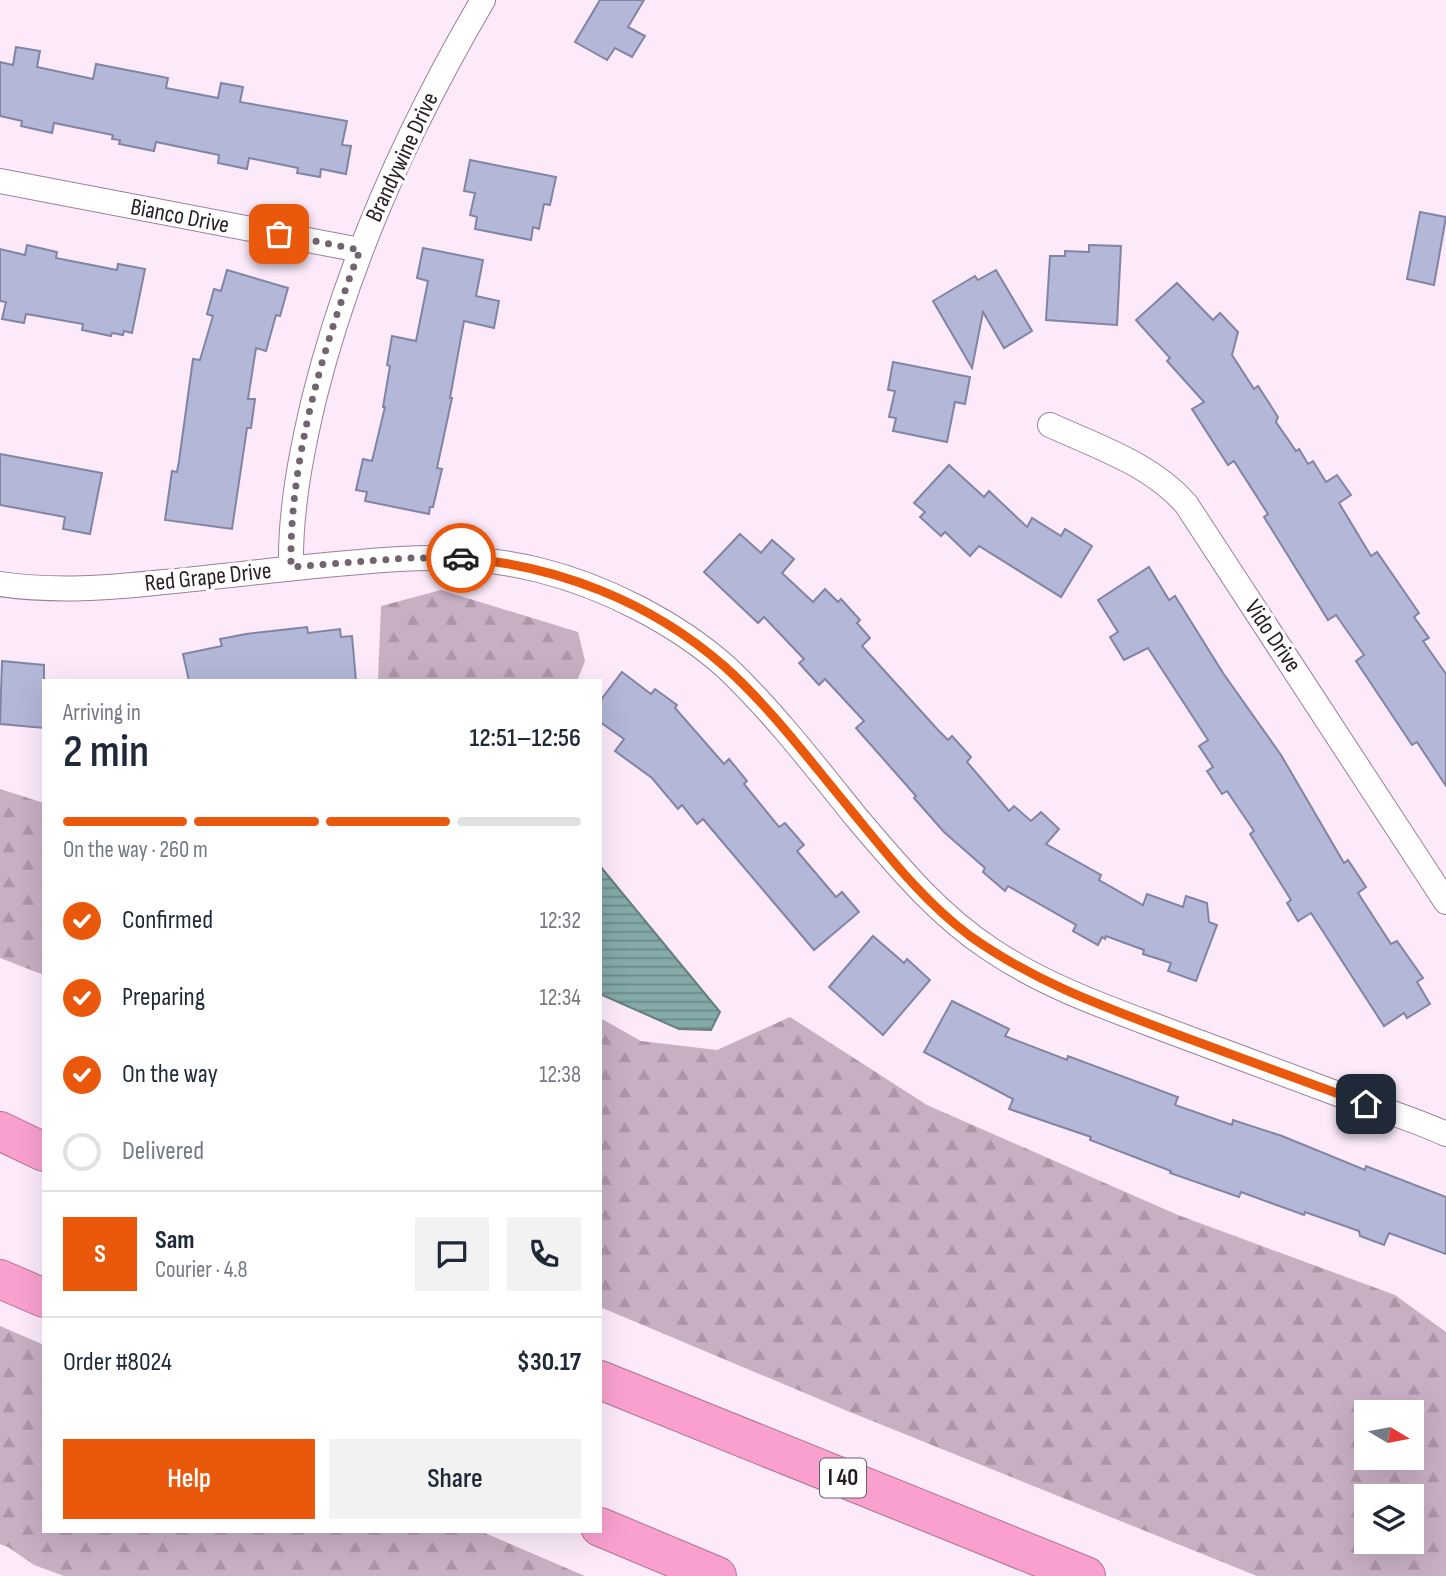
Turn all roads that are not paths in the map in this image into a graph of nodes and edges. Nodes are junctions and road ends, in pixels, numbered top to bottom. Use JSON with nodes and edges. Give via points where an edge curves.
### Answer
{"nodes":[{"id":1,"x":483,"y":0,"type":"edge"},
{"id":2,"x":0,"y":181,"type":"edge"},
{"id":3,"x":360,"y":250,"type":"junction"},
{"id":4,"x":1050,"y":425,"type":"dead end"},
{"id":5,"x":291,"y":567,"type":"junction"},
{"id":6,"x":0,"y":584,"type":"edge"},
{"id":7,"x":1446,"y":902,"type":"edge"},
{"id":8,"x":0,"y":1131,"type":"edge"},
{"id":9,"x":1446,"y":1133,"type":"edge"},
{"id":10,"x":42,"y":1151,"type":"edge"},
{"id":11,"x":0,"y":1279,"type":"edge"},
{"id":12,"x":42,"y":1297,"type":"edge"},
{"id":13,"x":602,"y":1381,"type":"edge"},
{"id":14,"x":602,"y":1528,"type":"edge"},
{"id":15,"x":717,"y":1576,"type":"edge"},
{"id":16,"x":1086,"y":1576,"type":"edge"}],
"edges":[{"from":1,"to":3,"type":"street","name":"Brandywine Drive","via":[[415,125]]},
{"from":2,"to":3,"type":"street","name":"Bianco Drive"},
{"from":3,"to":5,"type":"street","name":"Brandywine Drive","via":[[323,362],[305,438]]},
{"from":4,"to":7,"type":"street","name":"Vido Drive","via":[[1148,471],[1186,504]]},
{"from":5,"to":6,"type":"street","name":"Red Grape Drive","via":[[79,590]]},
{"from":5,"to":9,"type":"street","name":"Red Grape Drive","via":[[407,558],[490,560],[537,569],[615,597],[695,643],[724,666],[918,888],[993,951],[1054,986]]},
{"from":8,"to":10,"type":"highway"},
{"from":11,"to":12,"type":"highway"},
{"from":13,"to":16,"type":"highway","number":"I 40"},
{"from":14,"to":15,"type":"highway"}]}
